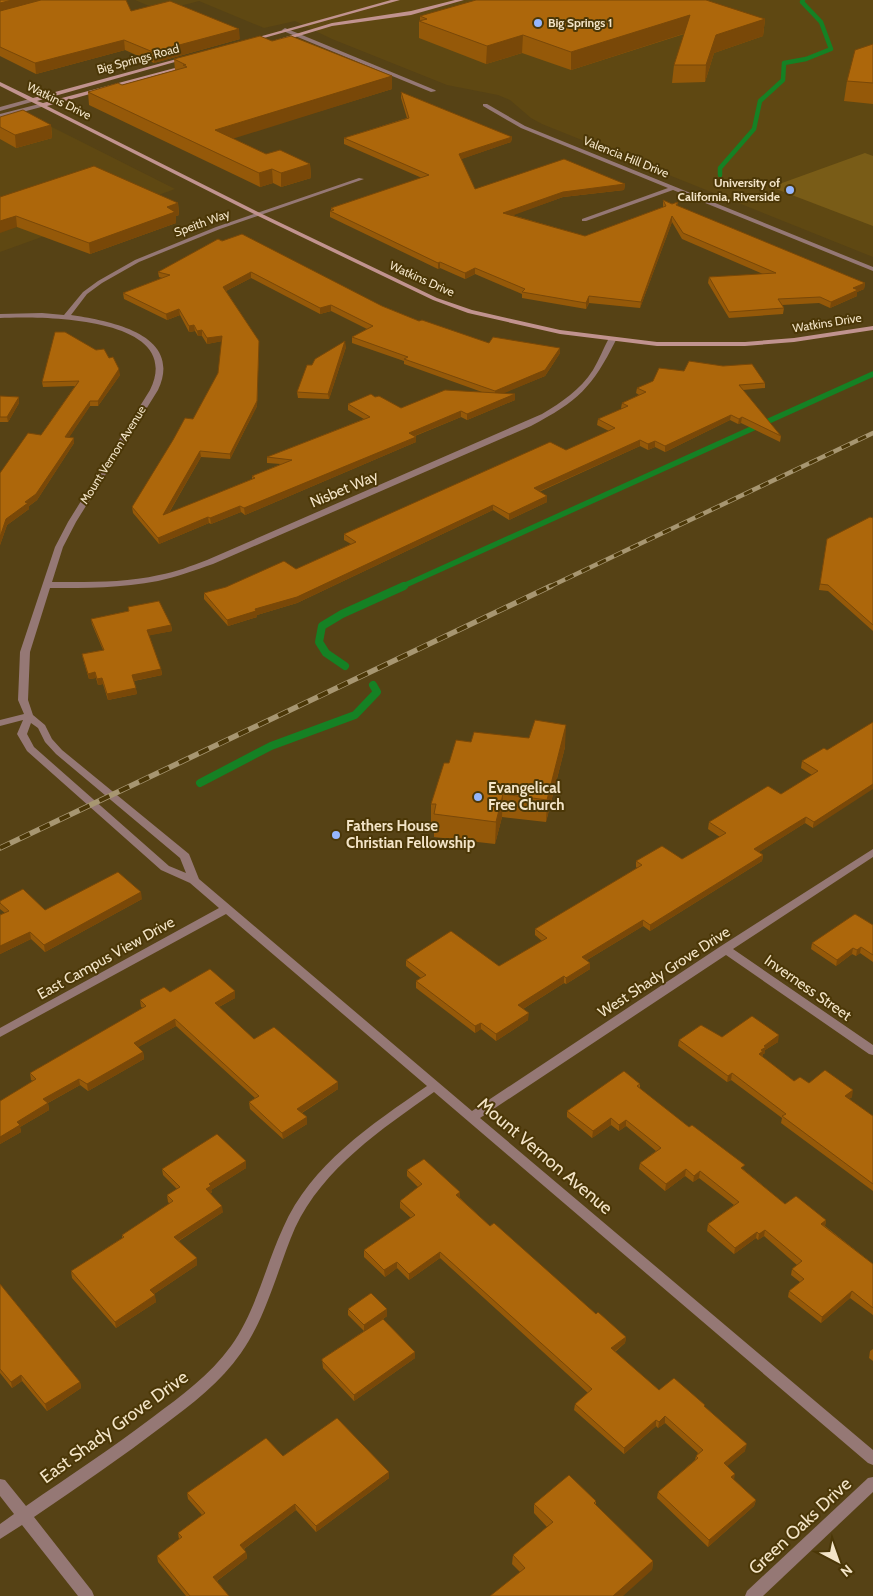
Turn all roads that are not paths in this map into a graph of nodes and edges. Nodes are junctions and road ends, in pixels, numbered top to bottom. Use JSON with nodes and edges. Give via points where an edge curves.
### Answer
{"nodes":[{"id":1,"x":397,"y":0,"type":"edge"},
{"id":2,"x":461,"y":0,"type":"edge"},
{"id":3,"x":285,"y":30,"type":"junction"},
{"id":4,"x":296,"y":35,"type":"junction"},
{"id":5,"x":244,"y":42,"type":"edge"},
{"id":6,"x":248,"y":48,"type":"edge"},
{"id":7,"x":189,"y":57,"type":"edge"},
{"id":8,"x":191,"y":64,"type":"edge"},
{"id":9,"x":0,"y":84,"type":"edge"},
{"id":10,"x":433,"y":91,"type":"dead end"},
{"id":11,"x":33,"y":100,"type":"junction"},
{"id":12,"x":42,"y":105,"type":"junction"},
{"id":13,"x":485,"y":105,"type":"dead end"},
{"id":14,"x":0,"y":109,"type":"edge"},
{"id":15,"x":0,"y":116,"type":"edge"},
{"id":16,"x":361,"y":180,"type":"dead end"},
{"id":17,"x":673,"y":188,"type":"junction"},
{"id":18,"x":258,"y":214,"type":"junction"},
{"id":19,"x":584,"y":220,"type":"dead end"},
{"id":20,"x":873,"y":268,"type":"edge"},
{"id":21,"x":0,"y":316,"type":"edge"},
{"id":22,"x":67,"y":316,"type":"junction"},
{"id":23,"x":873,"y":328,"type":"edge"},
{"id":24,"x":612,"y":340,"type":"junction"},
{"id":25,"x":47,"y":585,"type":"junction"},
{"id":26,"x":29,"y":716,"type":"junction"},
{"id":27,"x":0,"y":723,"type":"edge"},
{"id":28,"x":873,"y":852,"type":"edge"},
{"id":29,"x":194,"y":881,"type":"junction"},
{"id":30,"x":226,"y":909,"type":"junction"},
{"id":31,"x":725,"y":949,"type":"junction"},
{"id":32,"x":0,"y":1033,"type":"edge"},
{"id":33,"x":873,"y":1052,"type":"edge"},
{"id":34,"x":435,"y":1086,"type":"junction"},
{"id":35,"x":472,"y":1117,"type":"junction"},
{"id":36,"x":873,"y":1459,"type":"edge"},
{"id":37,"x":873,"y":1483,"type":"edge"},
{"id":38,"x":0,"y":1485,"type":"edge"},
{"id":39,"x":24,"y":1515,"type":"junction"},
{"id":40,"x":0,"y":1532,"type":"edge"},
{"id":41,"x":87,"y":1596,"type":"edge"},
{"id":42,"x":752,"y":1596,"type":"edge"}],
"edges":[{"from":1,"to":3,"type":"main road"},
{"from":2,"to":4,"type":"main road","via":[[426,10],[350,21]]},
{"from":3,"to":4,"type":"street"},
{"from":3,"to":5,"type":"main road"},
{"from":4,"to":6,"type":"main road"},
{"from":4,"to":10,"type":"street"},
{"from":7,"to":11,"type":"main road","name":"Big Springs Road"},
{"from":8,"to":12,"type":"main road","name":"Big Springs Road"},
{"from":9,"to":11,"type":"main road","name":"Watkins Drive"},
{"from":11,"to":12,"type":"main road","name":"Watkins Drive"},
{"from":11,"to":14,"type":"street","name":"Big Springs Road"},
{"from":12,"to":15,"type":"street","name":"Big Springs Road"},
{"from":12,"to":18,"type":"main road","name":"Watkins Drive"},
{"from":13,"to":17,"type":"street","name":"Valencia Hill Drive","via":[[523,127]]},
{"from":16,"to":18,"type":"street","name":"Speith Way"},
{"from":17,"to":19,"type":"street"},
{"from":17,"to":20,"type":"street","name":"Valencia Hill Drive"},
{"from":18,"to":22,"type":"street","name":"Speith Way","via":[[183,241],[116,271],[85,293]]},
{"from":18,"to":24,"type":"main road","name":"Watkins Drive","via":[[435,299],[470,312],[516,324]]},
{"from":21,"to":22,"type":"street","name":"Mount Vernon Avenue"},
{"from":22,"to":25,"type":"street","name":"Mount Vernon Avenue","via":[[111,324],[138,337],[156,352],[160,376],[72,522],[59,547]]},
{"from":23,"to":24,"type":"main road","name":"Watkins Drive","via":[[745,344],[657,344]]},
{"from":24,"to":25,"type":"street","name":"Nisbet Way","via":[[592,379],[572,400],[519,428],[183,571],[126,583]]},
{"from":25,"to":26,"type":"street","name":"Mount Vernon Avenue","via":[[25,652],[23,700]]},
{"from":26,"to":27,"type":"street"},
{"from":26,"to":29,"type":"street","name":"Mount Vernon Avenue","via":[[42,727],[59,752],[185,856]]},
{"from":26,"to":29,"type":"street","name":"Mount Vernon Avenue","via":[[22,734],[30,749],[165,868]]},
{"from":28,"to":31,"type":"street","name":"West Shady Grove Drive"},
{"from":29,"to":30,"type":"street","name":"Mount Vernon Avenue"},
{"from":30,"to":32,"type":"street","name":"East Campus View Drive"},
{"from":30,"to":34,"type":"street","name":"Mount Vernon Avenue"},
{"from":31,"to":33,"type":"street","name":"Inverness Street"},
{"from":31,"to":35,"type":"street","name":"West Shady Grove Drive"},
{"from":34,"to":35,"type":"street","name":"Mount Vernon Avenue"},
{"from":34,"to":39,"type":"street","name":"East Shady Grove Drive","via":[[366,1134],[331,1166],[290,1226],[260,1308],[246,1335],[224,1365],[162,1418]]},
{"from":35,"to":36,"type":"street","name":"Mount Vernon Avenue"},
{"from":37,"to":42,"type":"street","name":"Green Oaks Drive"},
{"from":38,"to":39,"type":"street"},
{"from":39,"to":40,"type":"street","name":"East Shady Grove Drive"},
{"from":39,"to":41,"type":"street"}]}
